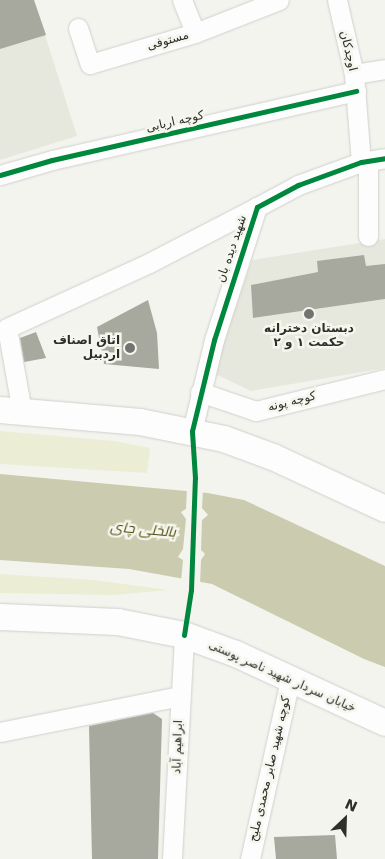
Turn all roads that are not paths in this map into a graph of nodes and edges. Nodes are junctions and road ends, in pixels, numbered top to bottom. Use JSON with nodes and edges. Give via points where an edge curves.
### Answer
{"nodes":[{"id":1,"x":182,"y":0,"type":"edge"},
{"id":2,"x":279,"y":0,"type":"edge"},
{"id":3,"x":337,"y":0,"type":"edge"},
{"id":4,"x":78,"y":28,"type":"dead end"},
{"id":5,"x":195,"y":33,"type":"junction"},
{"id":6,"x":385,"y":69,"type":"edge"},
{"id":7,"x":355,"y":83,"type":"junction"},
{"id":8,"x":371,"y":160,"type":"edge"},
{"id":9,"x":0,"y":175,"type":"edge"},
{"id":10,"x":257,"y":207,"type":"junction"},
{"id":11,"x":368,"y":236,"type":"dead end"},
{"id":12,"x":385,"y":379,"type":"edge"},
{"id":13,"x":200,"y":392,"type":"junction"},
{"id":14,"x":11,"y":411,"type":"edge"},
{"id":15,"x":192,"y":431,"type":"junction"},
{"id":16,"x":385,"y":509,"type":"edge"},
{"id":17,"x":0,"y":617,"type":"edge"},
{"id":18,"x":184,"y":635,"type":"junction"},
{"id":19,"x":290,"y":680,"type":"junction"},
{"id":20,"x":180,"y":696,"type":"junction"},
{"id":21,"x":385,"y":723,"type":"edge"},
{"id":22,"x":0,"y":732,"type":"edge"},
{"id":23,"x":172,"y":859,"type":"edge"},
{"id":24,"x":250,"y":859,"type":"edge"}],
"edges":[{"from":1,"to":5,"type":"street"},
{"from":2,"to":5,"type":"street","name":"مستوفی"},
{"from":3,"to":7,"type":"street","name":"اوچدکان"},
{"from":4,"to":5,"type":"street","name":"مستوفی","via":[[90,64]]},
{"from":6,"to":7,"type":"street","name":"کوچه اربابی"},
{"from":7,"to":8,"type":"street","name":"اوچدکان"},
{"from":7,"to":9,"type":"street","name":"کوچه اربابی"},
{"from":8,"to":10,"type":"street","name":"شهید دیده بان","via":[[298,186]]},
{"from":8,"to":11,"type":"street","name":"اوچدکان"},
{"from":10,"to":13,"type":"street","name":"شهید دیده بان","via":[[237,263]]},
{"from":10,"to":14,"type":"street","name":"شهید دیده بان","via":[[149,263],[7,328]]},
{"from":12,"to":13,"type":"street","name":"کوچه پونه","via":[[256,411]]},
{"from":13,"to":15,"type":"street","name":"شهید دیده بان"},
{"from":14,"to":15,"type":"main road","via":[[75,415]]},
{"from":15,"to":16,"type":"main road","via":[[224,438],[273,457]]},
{"from":17,"to":18,"type":"main road","name":"خیابان سردار شهید ناصر پوستی","via":[[118,622]]},
{"from":18,"to":19,"type":"main road","name":"خیابان سردار شهید ناصر پوستی","via":[[236,654]]},
{"from":18,"to":20,"type":"street","name":"ابراهیم آباد"},
{"from":19,"to":21,"type":"main road","name":"خیابان سردار شهید ناصر پوستی"},
{"from":19,"to":24,"type":"street","name":"کوچه شهید صابر محمدی ملیح"},
{"from":20,"to":22,"type":"street"},
{"from":20,"to":23,"type":"street","name":"ابراهیم آباد"}]}
